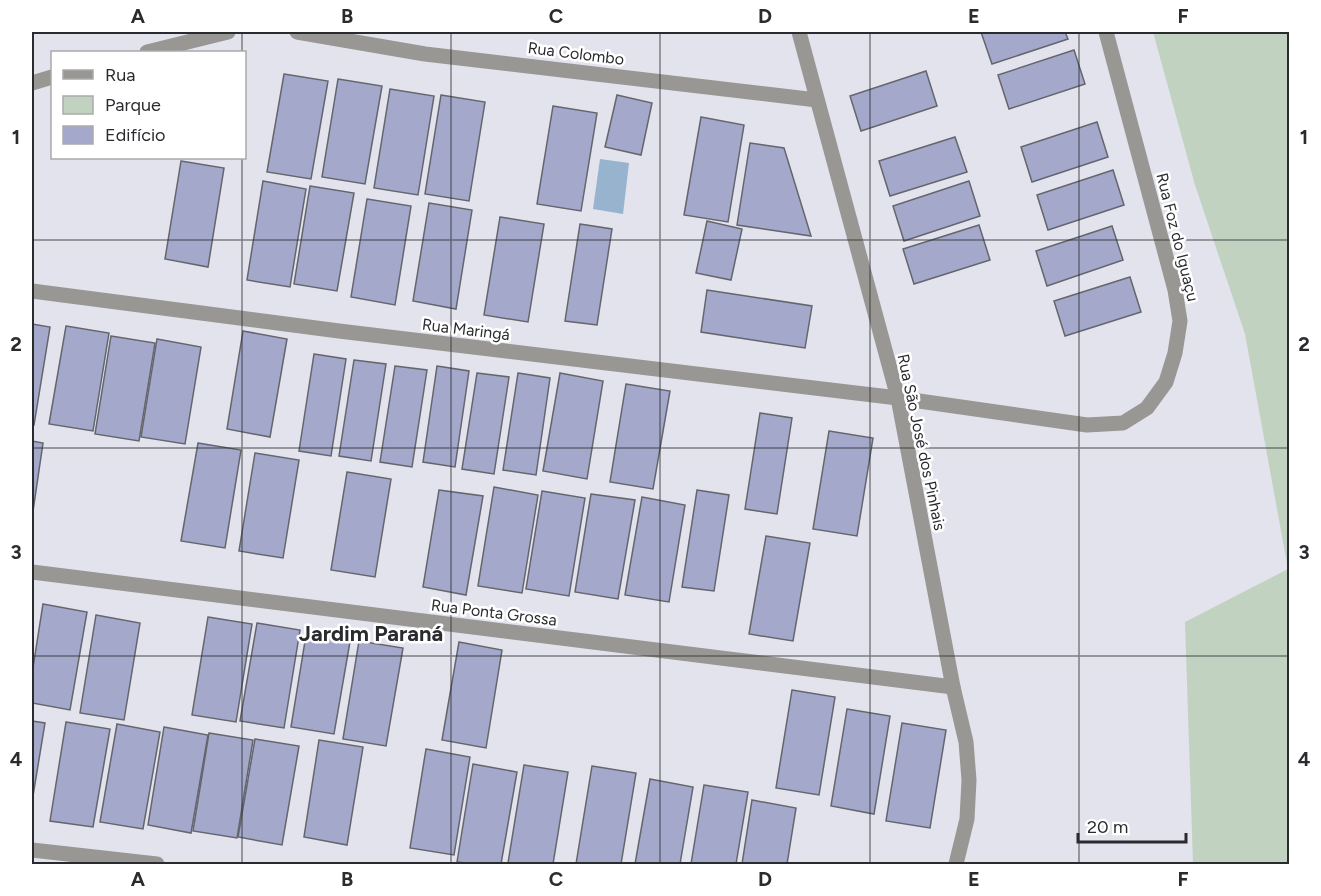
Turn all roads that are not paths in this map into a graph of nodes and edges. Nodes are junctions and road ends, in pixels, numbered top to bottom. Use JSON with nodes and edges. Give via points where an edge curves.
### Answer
{"nodes":[{"id":1,"x":228,"y":32,"type":"edge"},
{"id":2,"x":297,"y":32,"type":"edge"},
{"id":3,"x":799,"y":32,"type":"edge"},
{"id":4,"x":1106,"y":32,"type":"edge"},
{"id":5,"x":151,"y":51,"type":"edge"},
{"id":6,"x":51,"y":77,"type":"edge"},
{"id":7,"x":32,"y":83,"type":"edge"},
{"id":8,"x":817,"y":100,"type":"junction"},
{"id":9,"x":32,"y":291,"type":"edge"},
{"id":10,"x":898,"y":398,"type":"junction"},
{"id":11,"x":32,"y":572,"type":"edge"},
{"id":12,"x":953,"y":687,"type":"junction"},
{"id":13,"x":32,"y":850,"type":"edge"},
{"id":14,"x":156,"y":864,"type":"edge"},
{"id":15,"x":956,"y":864,"type":"edge"}],
"edges":[{"from":1,"to":5,"type":"street"},
{"from":2,"to":8,"type":"street","name":"Rua Colombo","via":[[425,54]]},
{"from":3,"to":8,"type":"street","name":"Rua São José dos Pinhais"},
{"from":4,"to":10,"type":"street","name":"Rua Foz do Iguaçu","via":[[1175,290],[1180,321],[1166,382],[1147,408],[1123,423],[1087,425]]},
{"from":6,"to":7,"type":"street"},
{"from":8,"to":10,"type":"street","name":"Rua São José dos Pinhais"},
{"from":9,"to":10,"type":"street","name":"Rua Maringá"},
{"from":10,"to":12,"type":"street","name":"Rua São José dos Pinhais"},
{"from":11,"to":12,"type":"street","name":"Rua Ponta Grossa"},
{"from":12,"to":15,"type":"street","name":"Rua São José dos Pinhais","via":[[966,742],[969,780],[967,819]]},
{"from":13,"to":14,"type":"street"}]}
